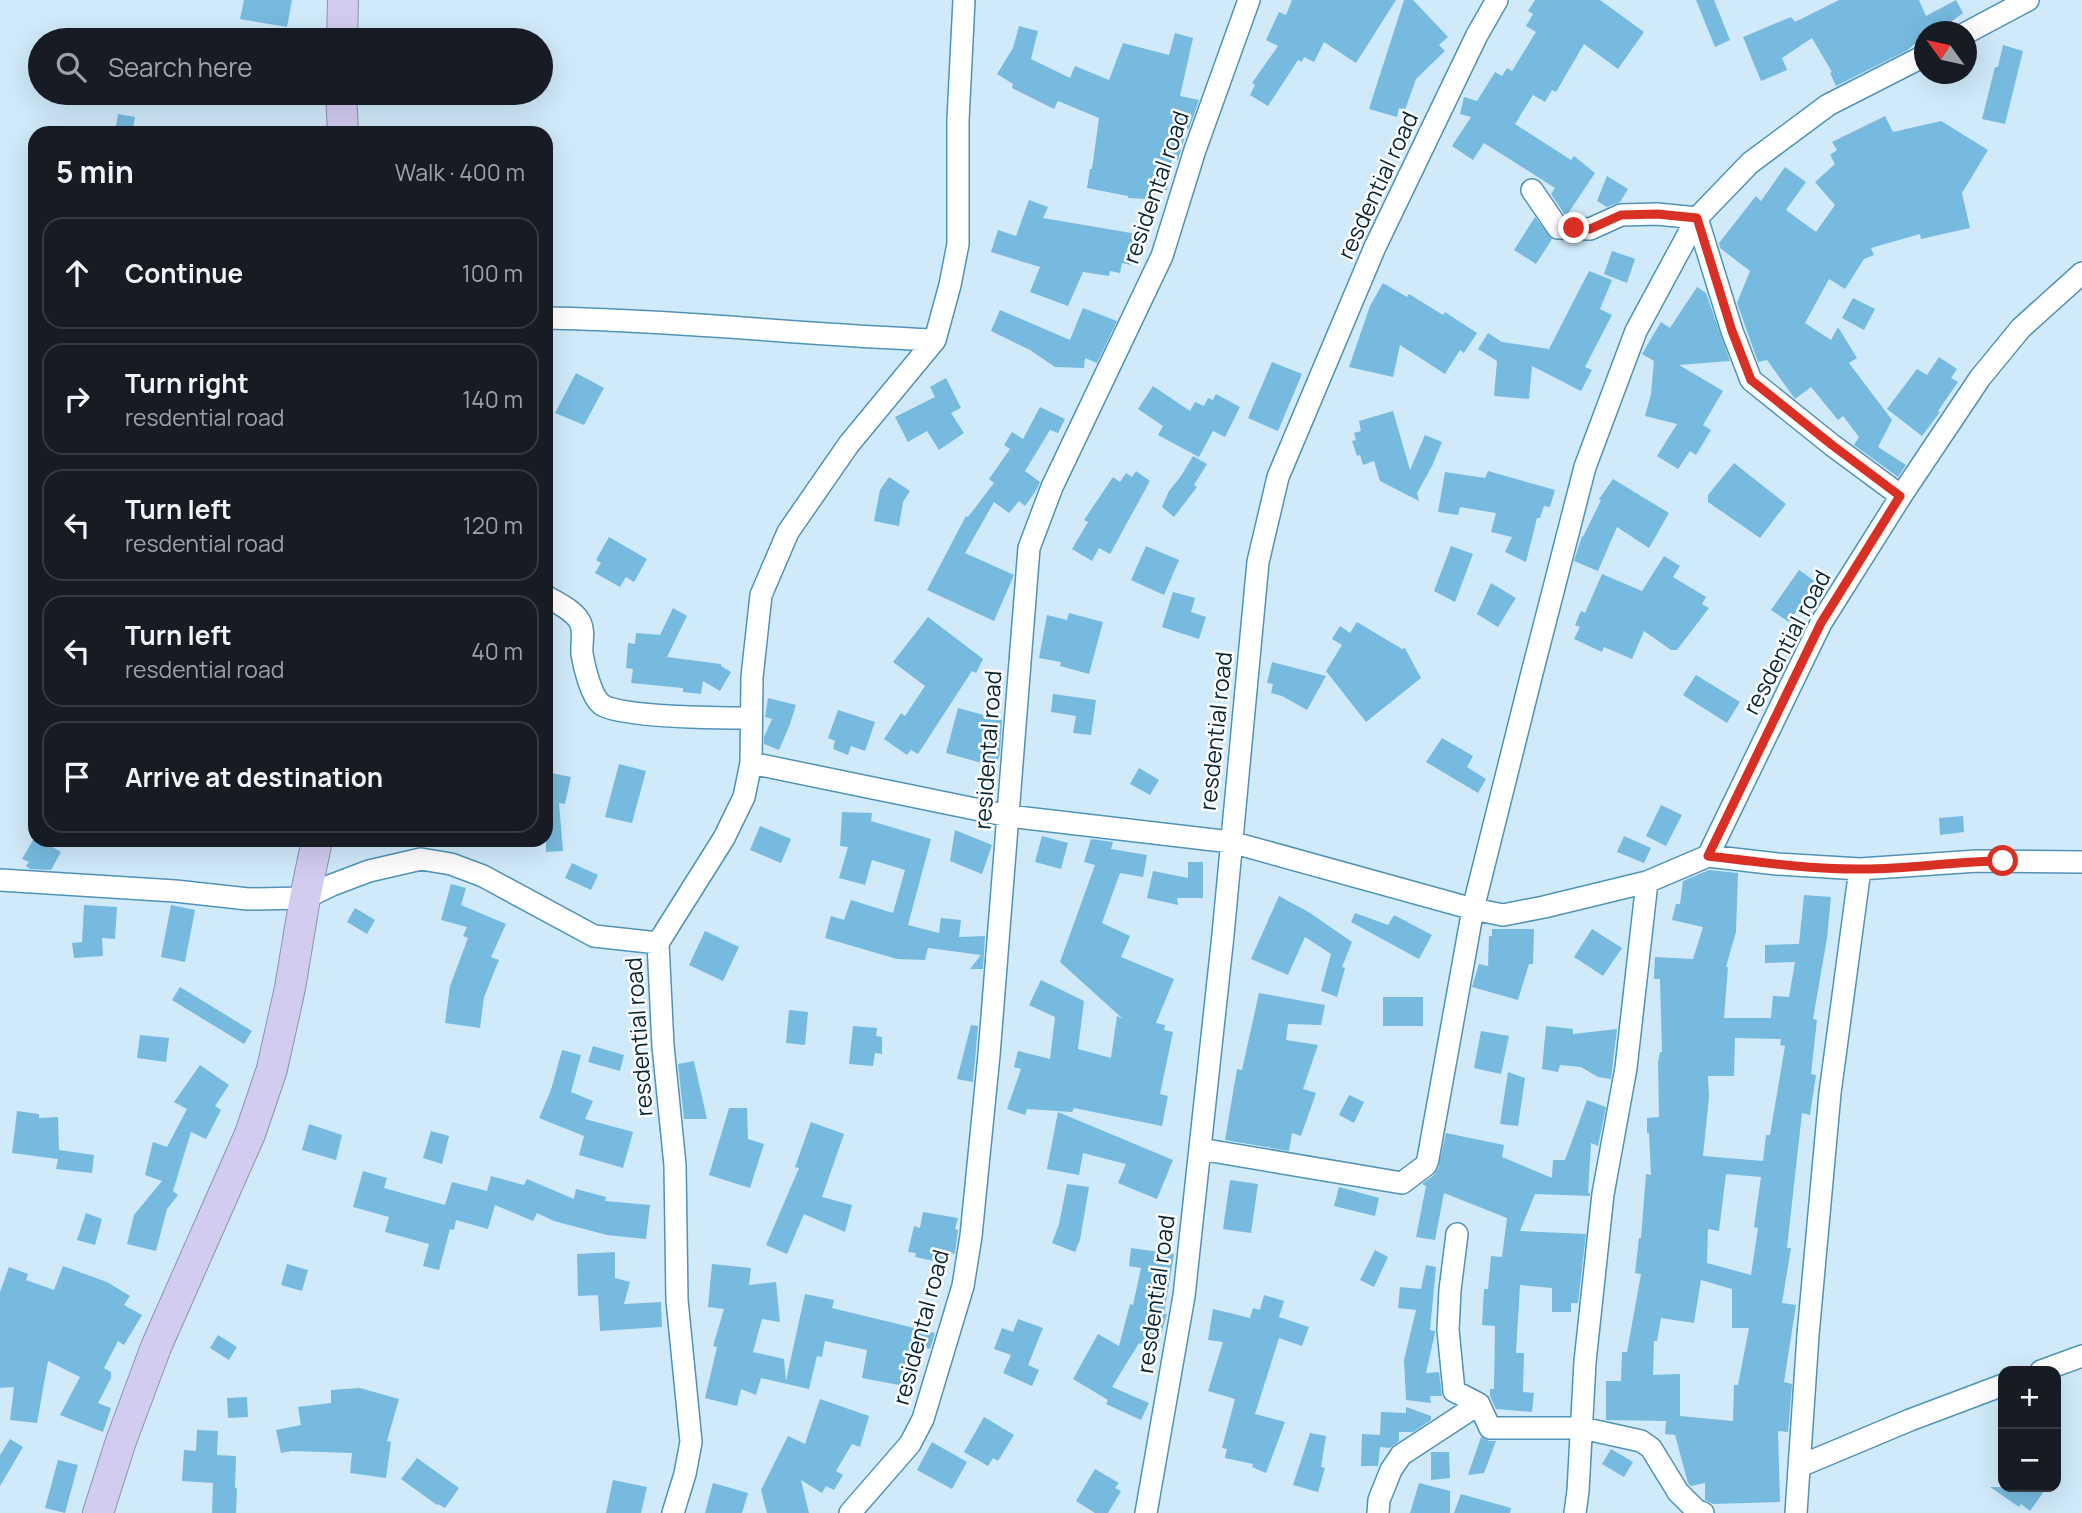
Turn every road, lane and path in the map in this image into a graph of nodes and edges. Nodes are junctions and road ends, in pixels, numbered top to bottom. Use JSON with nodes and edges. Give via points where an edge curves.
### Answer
{"nodes":[{"id":1,"x":344,"y":0,"type":"edge"},
{"id":2,"x":964,"y":0,"type":"edge"},
{"id":3,"x":1249,"y":0,"type":"edge"},
{"id":4,"x":1497,"y":0,"type":"edge"},
{"id":5,"x":2028,"y":0,"type":"edge"},
{"id":6,"x":1977,"y":27,"type":"edge"},
{"id":7,"x":343,"y":28,"type":"edge"},
{"id":8,"x":1914,"y":61,"type":"edge"},
{"id":9,"x":342,"y":105,"type":"edge"},
{"id":10,"x":343,"y":126,"type":"edge"},
{"id":11,"x":1532,"y":190,"type":"dead end"},
{"id":12,"x":1697,"y":218,"type":"junction"},
{"id":13,"x":2082,"y":273,"type":"edge"},
{"id":14,"x":553,"y":318,"type":"edge"},
{"id":15,"x":935,"y":340,"type":"junction"},
{"id":16,"x":1900,"y":496,"type":"junction"},
{"id":17,"x":553,"y":601,"type":"edge"},
{"id":18,"x":751,"y":719,"type":"junction"},
{"id":19,"x":751,"y":763,"type":"junction"},
{"id":20,"x":1009,"y":816,"type":"junction"},
{"id":21,"x":1231,"y":842,"type":"junction"},
{"id":22,"x":316,"y":847,"type":"edge"},
{"id":23,"x":1708,"y":856,"type":"junction"},
{"id":24,"x":2082,"y":862,"type":"edge"},
{"id":25,"x":1860,"y":870,"type":"junction"},
{"id":26,"x":0,"y":880,"type":"edge"},
{"id":27,"x":1647,"y":881,"type":"junction"},
{"id":28,"x":305,"y":898,"type":"junction"},
{"id":29,"x":1473,"y":909,"type":"junction"},
{"id":30,"x":658,"y":943,"type":"junction"},
{"id":31,"x":1200,"y":1149,"type":"junction"},
{"id":32,"x":1457,"y":1234,"type":"dead end"},
{"id":33,"x":2082,"y":1356,"type":"edge"},
{"id":34,"x":2055,"y":1366,"type":"edge"},
{"id":35,"x":1998,"y":1387,"type":"edge"},
{"id":36,"x":1479,"y":1404,"type":"junction"},
{"id":37,"x":1582,"y":1429,"type":"junction"},
{"id":38,"x":1800,"y":1466,"type":"junction"},
{"id":39,"x":98,"y":1513,"type":"edge"},
{"id":40,"x":673,"y":1513,"type":"edge"},
{"id":41,"x":850,"y":1513,"type":"edge"},
{"id":42,"x":1146,"y":1513,"type":"edge"},
{"id":43,"x":1378,"y":1513,"type":"edge"},
{"id":44,"x":1575,"y":1513,"type":"edge"},
{"id":45,"x":1703,"y":1513,"type":"edge"},
{"id":46,"x":1796,"y":1513,"type":"edge"}],
"edges":[{"from":1,"to":7,"type":"highway"},
{"from":2,"to":15,"type":"street","via":[[958,244]]},
{"from":3,"to":20,"type":"street","name":"residental road","via":[[1163,256],[1052,487],[1029,548]]},
{"from":4,"to":21,"type":"street","name":"resdential road","via":[[1375,247],[1278,477],[1258,562]]},
{"from":5,"to":6,"type":"street"},
{"from":8,"to":12,"type":"street","via":[[1828,105],[1750,163]]},
{"from":9,"to":10,"type":"highway"},
{"from":11,"to":12,"type":"street","via":[[1558,228],[1590,229],[1621,215]]},
{"from":12,"to":16,"type":"street","via":[[1751,380]]},
{"from":12,"to":29,"type":"street","via":[[1636,331],[1585,467]]},
{"from":13,"to":16,"type":"street","name":"resdential road","via":[[2021,328],[1980,378]]},
{"from":14,"to":15,"type":"street"},
{"from":15,"to":18,"type":"street","name":"resdential road","via":[[849,444],[788,532],[761,595]]},
{"from":16,"to":23,"type":"street","name":"resdential road","via":[[1821,623]]},
{"from":17,"to":18,"type":"street","via":[[580,621],[582,653],[593,694],[601,705],[667,716]]},
{"from":18,"to":19,"type":"street","name":"resdential road"},
{"from":19,"to":20,"type":"street"},
{"from":19,"to":30,"type":"street","name":"resdential road","via":[[744,797],[724,838]]},
{"from":20,"to":21,"type":"street"},
{"from":20,"to":41,"type":"street","name":"residental road","via":[[964,1286],[923,1419],[910,1444]]},
{"from":21,"to":29,"type":"street"},
{"from":21,"to":31,"type":"street","name":"resdential road"},
{"from":22,"to":28,"type":"highway"},
{"from":23,"to":25,"type":"street"},
{"from":23,"to":27,"type":"street"},
{"from":24,"to":25,"type":"street","via":[[1977,861]]},
{"from":25,"to":38,"type":"street","via":[[1830,1093]]},
{"from":26,"to":28,"type":"street","via":[[248,899]]},
{"from":27,"to":29,"type":"street","via":[[1503,915]]},
{"from":27,"to":37,"type":"street","via":[[1626,1068],[1603,1194]]},
{"from":28,"to":30,"type":"street","via":[[369,871],[421,859],[483,876],[594,936]]},
{"from":28,"to":39,"type":"highway","via":[[272,1069],[250,1133],[156,1347]]},
{"from":29,"to":31,"type":"street","via":[[1426,1165],[1402,1183]]},
{"from":30,"to":40,"type":"street","name":"resdential road","via":[[675,1165],[677,1300],[691,1442]]},
{"from":31,"to":42,"type":"street","name":"resdential road","via":[[1184,1296]]},
{"from":32,"to":36,"type":"street","via":[[1448,1330],[1454,1391]]},
{"from":33,"to":34,"type":"street"},
{"from":35,"to":38,"type":"street"},
{"from":36,"to":37,"type":"street","via":[[1490,1428]]},
{"from":36,"to":43,"type":"street","via":[[1401,1455],[1391,1470]]},
{"from":37,"to":44,"type":"street"},
{"from":37,"to":45,"type":"street","via":[[1641,1441],[1651,1448],[1678,1492]]},
{"from":38,"to":46,"type":"street"}]}
